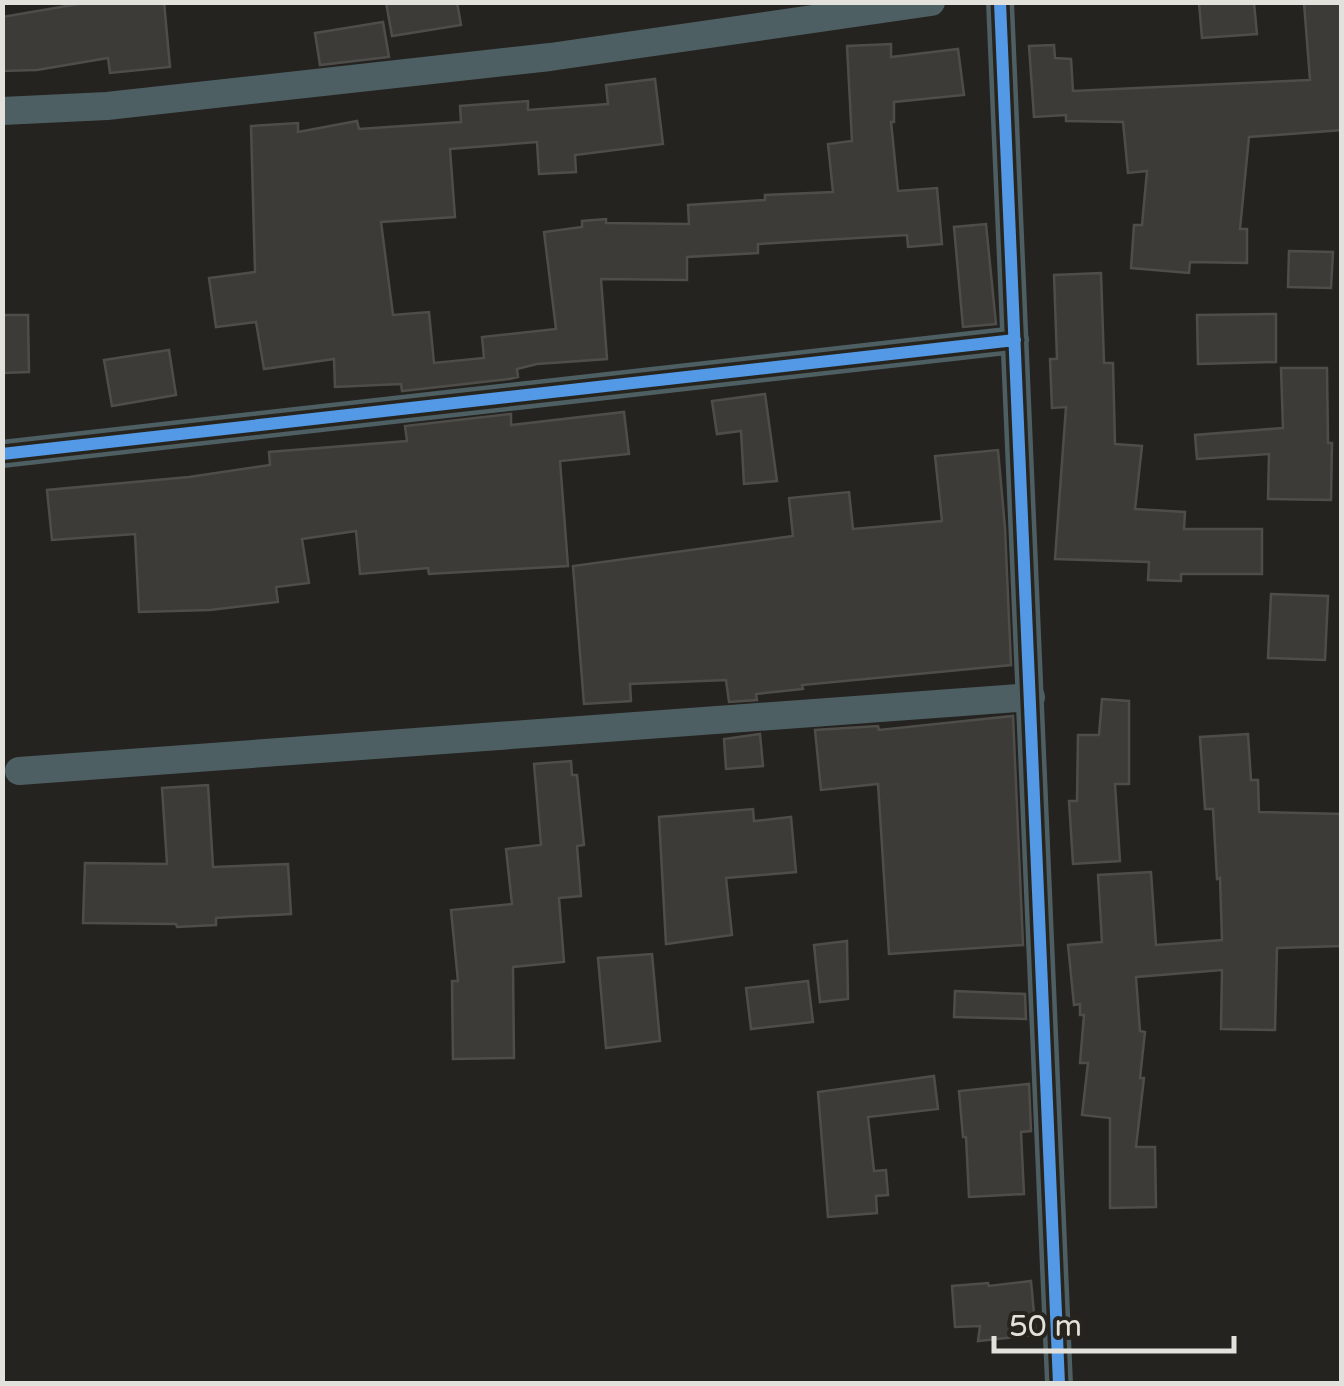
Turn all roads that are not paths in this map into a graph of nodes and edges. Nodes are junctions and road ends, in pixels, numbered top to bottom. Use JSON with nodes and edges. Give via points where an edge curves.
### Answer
{"nodes":[{"id":1,"x":931,"y":2,"type":"edge"},
{"id":2,"x":1000,"y":2,"type":"edge"},
{"id":3,"x":2,"y":111,"type":"edge"},
{"id":4,"x":1016,"y":340,"type":"junction"},
{"id":5,"x":2,"y":454,"type":"edge"},
{"id":6,"x":1031,"y":697,"type":"junction"},
{"id":7,"x":19,"y":772,"type":"dead end"},
{"id":8,"x":1060,"y":1384,"type":"edge"}],
"edges":[{"from":1,"to":3,"type":"street","via":[[550,57],[106,106]]},
{"from":2,"to":4,"type":"street"},
{"from":4,"to":5,"type":"street"},
{"from":4,"to":6,"type":"street"},
{"from":6,"to":7,"type":"street"},
{"from":6,"to":8,"type":"street"}]}
